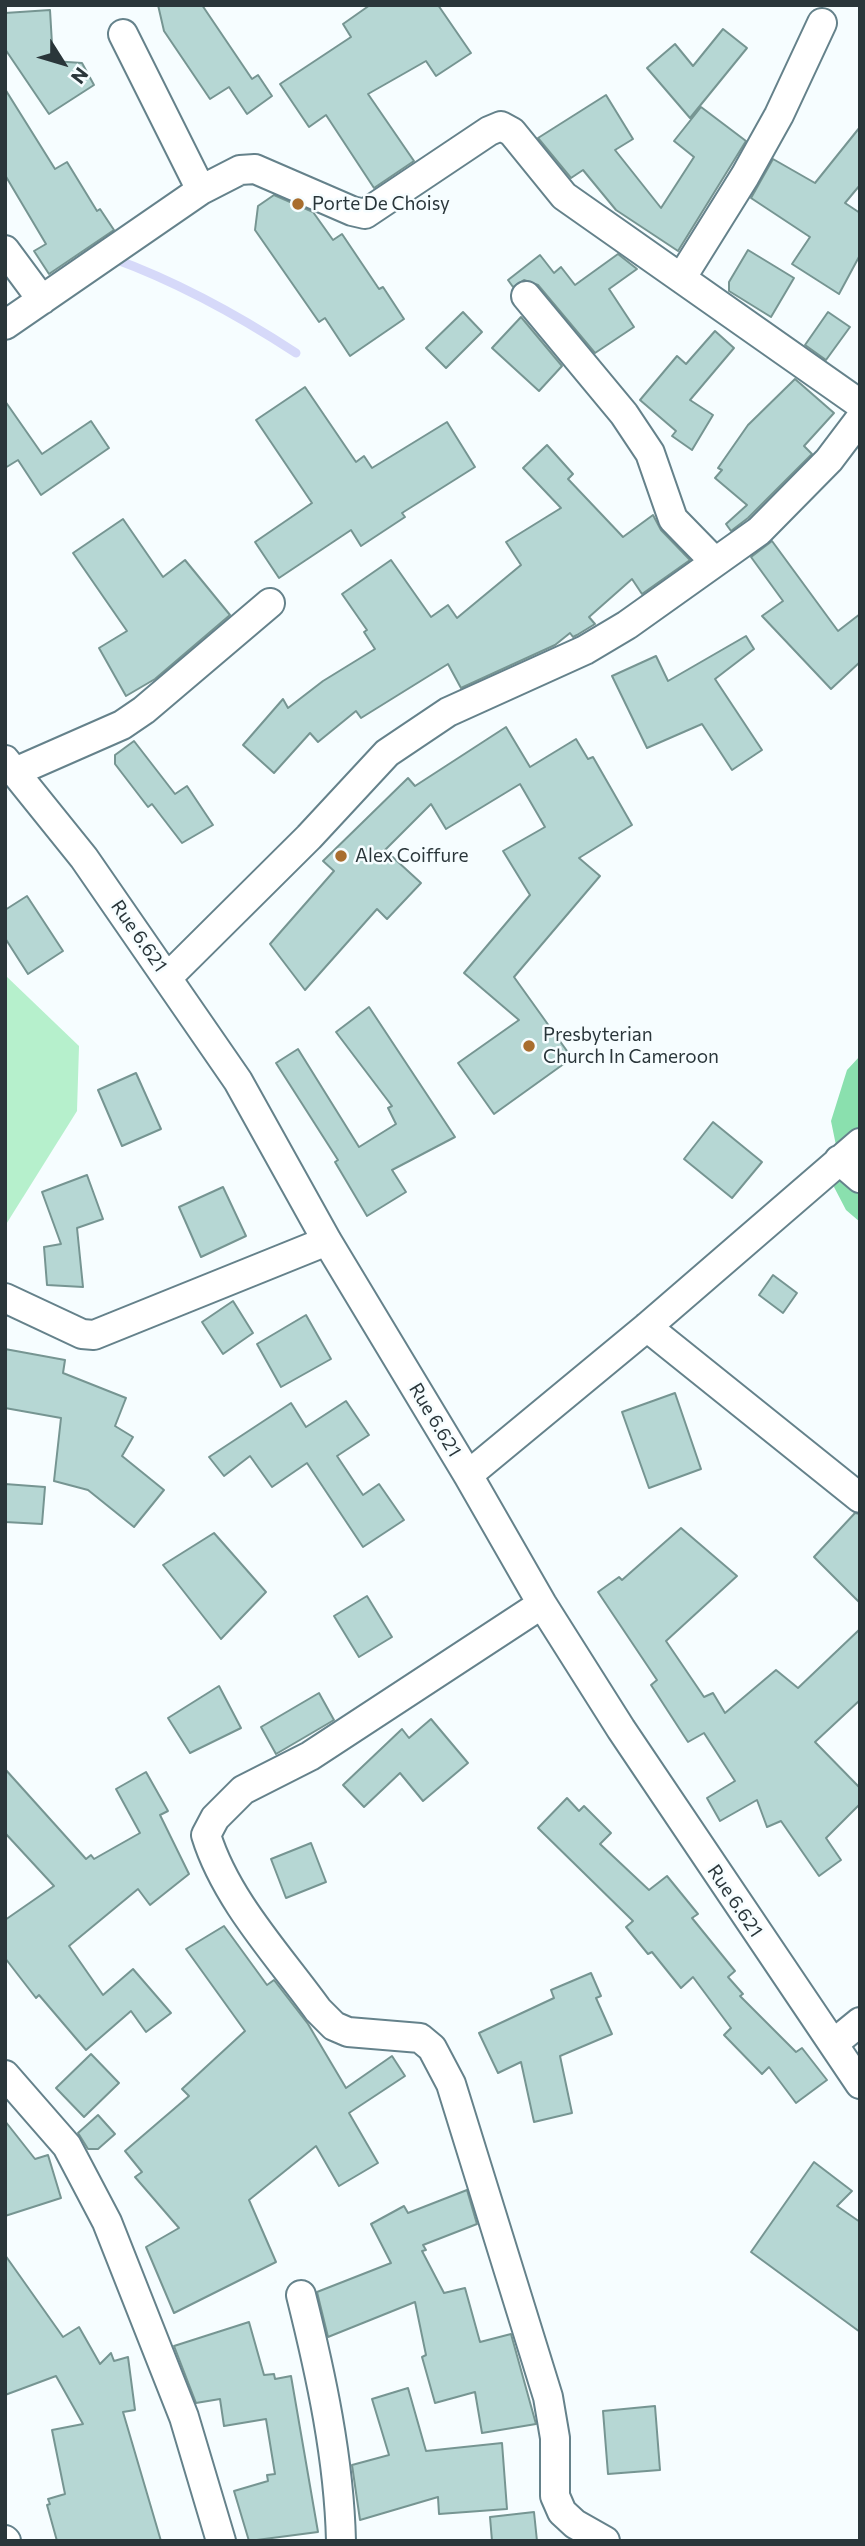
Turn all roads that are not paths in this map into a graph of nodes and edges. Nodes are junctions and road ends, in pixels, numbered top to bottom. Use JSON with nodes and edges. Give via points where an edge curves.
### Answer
{"nodes":[{"id":1,"x":822,"y":23,"type":"dead end"},
{"id":2,"x":123,"y":34,"type":"dead end"},
{"id":3,"x":201,"y":190,"type":"junction"},
{"id":4,"x":5,"y":250,"type":"edge"},
{"id":5,"x":682,"y":277,"type":"junction"},
{"id":6,"x":526,"y":296,"type":"dead end"},
{"id":7,"x":42,"y":300,"type":"junction"},
{"id":8,"x":5,"y":325,"type":"edge"},
{"id":9,"x":860,"y":404,"type":"edge"},
{"id":10,"x":860,"y":419,"type":"edge"},
{"id":11,"x":715,"y":562,"type":"junction"},
{"id":12,"x":270,"y":603,"type":"dead end"},
{"id":13,"x":10,"y":766,"type":"edge"},
{"id":14,"x":168,"y":977,"type":"junction"},
{"id":15,"x":853,"y":1160,"type":"edge"},
{"id":16,"x":327,"y":1241,"type":"junction"},
{"id":17,"x":5,"y":1298,"type":"edge"},
{"id":18,"x":648,"y":1327,"type":"junction"},
{"id":19,"x":468,"y":1475,"type":"junction"},
{"id":20,"x":860,"y":1498,"type":"edge"},
{"id":21,"x":542,"y":1604,"type":"junction"},
{"id":22,"x":860,"y":2022,"type":"edge"},
{"id":23,"x":833,"y":2044,"type":"junction"},
{"id":24,"x":5,"y":2075,"type":"edge"},
{"id":25,"x":860,"y":2084,"type":"edge"},
{"id":26,"x":301,"y":2295,"type":"dead end"},
{"id":27,"x":221,"y":2541,"type":"edge"},
{"id":28,"x":341,"y":2541,"type":"edge"},
{"id":29,"x":605,"y":2541,"type":"edge"}],
"edges":[{"from":1,"to":5,"type":"street","via":[[774,125]]},
{"from":2,"to":3,"type":"street"},
{"from":3,"to":5,"type":"street","via":[[240,170],[255,169],[365,214],[502,126],[512,132],[564,196]]},
{"from":3,"to":7,"type":"street"},
{"from":4,"to":7,"type":"street"},
{"from":5,"to":9,"type":"street"},
{"from":6,"to":11,"type":"street","via":[[624,414],[650,453],[673,519]]},
{"from":7,"to":8,"type":"street"},
{"from":10,"to":11,"type":"street","via":[[786,507]]},
{"from":11,"to":14,"type":"street","via":[[586,650],[449,712],[387,753]]},
{"from":12,"to":13,"type":"street","via":[[122,725]]},
{"from":13,"to":14,"type":"street","name":"Rue 6.621","via":[[84,858]]},
{"from":14,"to":16,"type":"street","name":"Rue 6.621","via":[[238,1081]]},
{"from":15,"to":18,"type":"street"},
{"from":16,"to":17,"type":"street","via":[[94,1335],[82,1334]]},
{"from":16,"to":19,"type":"street","name":"Rue 6.621"},
{"from":18,"to":19,"type":"street"},
{"from":18,"to":20,"type":"street"},
{"from":19,"to":21,"type":"street","name":"Rue 6.621"},
{"from":21,"to":23,"type":"street","name":"Rue 6.621"},
{"from":21,"to":29,"type":"street","via":[[310,1756],[243,1790],[215,1818],[206,1835],[236,1896],[334,2026],[348,2032],[420,2038],[432,2048],[451,2084],[548,2397],[555,2438],[555,2496],[562,2512],[575,2524]]},
{"from":22,"to":23,"type":"street"},
{"from":23,"to":25,"type":"street","name":"Rue 6.621"},
{"from":24,"to":27,"type":"street","via":[[67,2146],[107,2222],[184,2417]]},
{"from":26,"to":28,"type":"street","via":[[329,2422]]}]}
